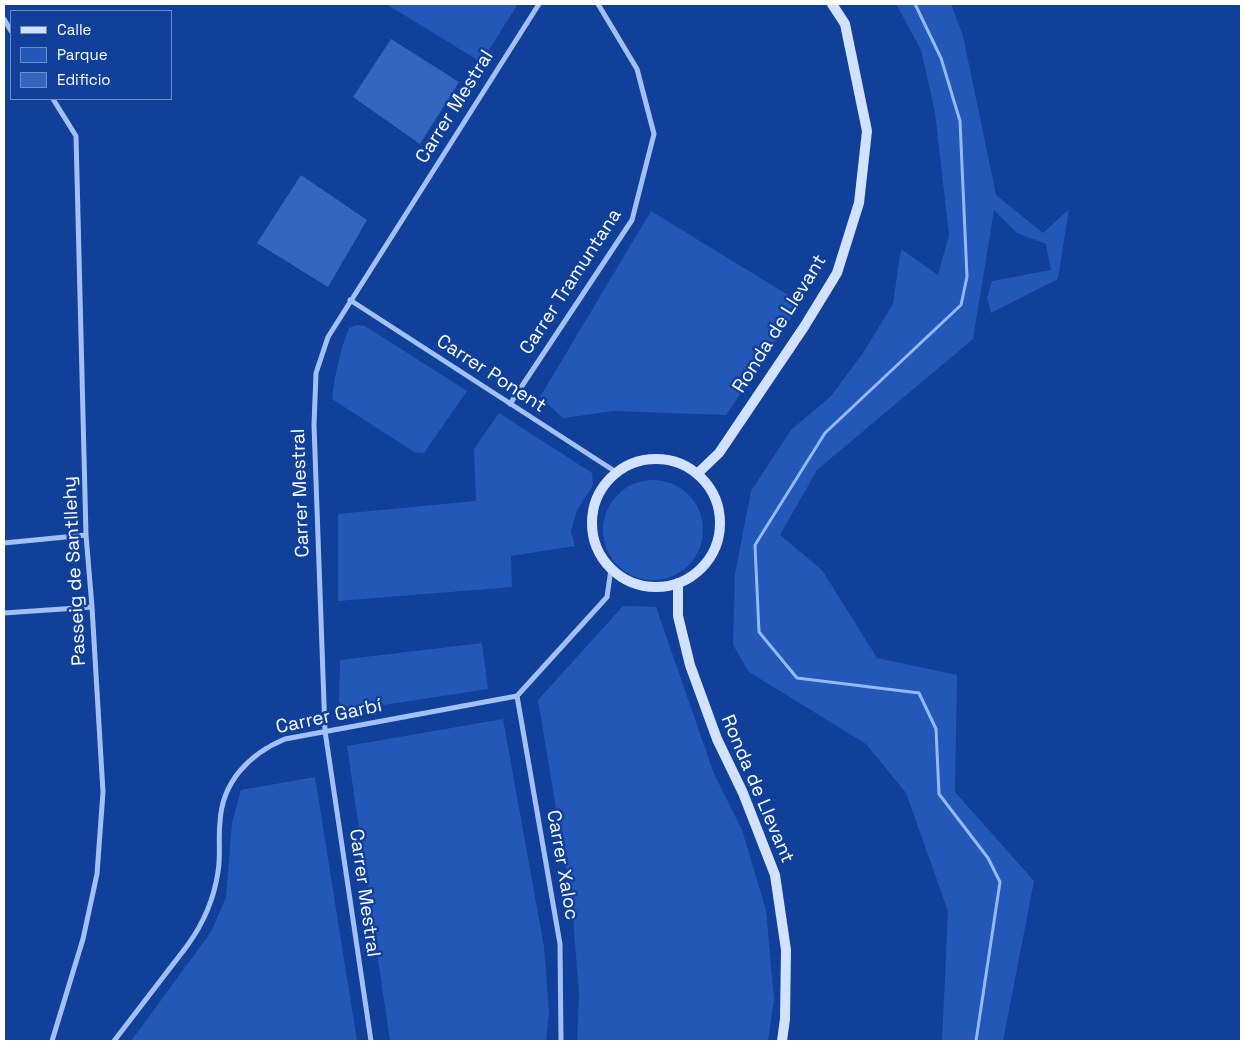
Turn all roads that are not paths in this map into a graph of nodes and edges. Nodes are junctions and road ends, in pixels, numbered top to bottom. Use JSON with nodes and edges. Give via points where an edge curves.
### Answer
{"nodes":[{"id":1,"x":539,"y":4,"type":"edge"},
{"id":2,"x":598,"y":4,"type":"edge"},
{"id":3,"x":832,"y":4,"type":"edge"},
{"id":4,"x":54,"y":100,"type":"edge"},
{"id":5,"x":350,"y":300,"type":"junction"},
{"id":6,"x":510,"y":404,"type":"junction"},
{"id":7,"x":616,"y":472,"type":"junction"},
{"id":8,"x":697,"y":474,"type":"junction"},
{"id":9,"x":86,"y":535,"type":"junction"},
{"id":10,"x":4,"y":543,"type":"edge"},
{"id":11,"x":611,"y":569,"type":"junction"},
{"id":12,"x":678,"y":583,"type":"junction"},
{"id":13,"x":92,"y":607,"type":"junction"},
{"id":14,"x":4,"y":613,"type":"edge"},
{"id":15,"x":517,"y":696,"type":"junction"},
{"id":16,"x":324,"y":731,"type":"junction"},
{"id":17,"x":52,"y":1041,"type":"edge"},
{"id":18,"x":114,"y":1041,"type":"edge"},
{"id":19,"x":371,"y":1041,"type":"edge"},
{"id":20,"x":561,"y":1041,"type":"edge"},
{"id":21,"x":782,"y":1041,"type":"edge"}],
"edges":[{"from":1,"to":5,"type":"street","name":"Carrer Mestral"},
{"from":2,"to":6,"type":"street","name":"Carrer Tramuntana","via":[[637,69],[654,134],[632,220]]},
{"from":3,"to":8,"type":"main road","name":"Ronda de Llevant","via":[[845,24],[867,131],[859,203],[837,273],[719,453]]},
{"from":4,"to":9,"type":"street","name":"Passeig de Santllehy","via":[[76,136]]},
{"from":5,"to":6,"type":"street","name":"Carrer Ponent"},
{"from":5,"to":16,"type":"street","name":"Carrer Mestral","via":[[328,337],[316,373],[314,425]]},
{"from":6,"to":7,"type":"street","name":"Carrer Ponent"},
{"from":7,"to":8,"type":"main road","via":[[635,462],[657,459],[678,463]]},
{"from":7,"to":11,"type":"main road","via":[[601,489],[591,524],[594,540]]},
{"from":8,"to":12,"type":"main road","via":[[716,502],[720,527],[715,548],[695,574]]},
{"from":9,"to":10,"type":"street"},
{"from":9,"to":13,"type":"street","name":"Passeig de Santllehy"},
{"from":11,"to":12,"type":"main road","via":[[630,582],[656,587]]},
{"from":11,"to":15,"type":"street","via":[[607,596]]},
{"from":12,"to":21,"type":"main road","name":"Ronda de Llevant","via":[[678,616],[690,665],[716,740],[743,794],[775,876],[786,950]]},
{"from":13,"to":14,"type":"street"},
{"from":13,"to":17,"type":"street","name":"Passeig de Santllehy","via":[[103,792],[97,874],[83,939]]},
{"from":15,"to":16,"type":"street","name":"Carrer Garbí"},
{"from":15,"to":20,"type":"street","name":"Carrer Xaloc","via":[[560,944]]},
{"from":16,"to":18,"type":"street","name":"Carrer Garbí","via":[[285,738],[270,745],[247,762],[237,775],[222,808],[218,872],[206,913],[196,934]]},
{"from":16,"to":19,"type":"street","name":"Carrer Mestral"}]}
